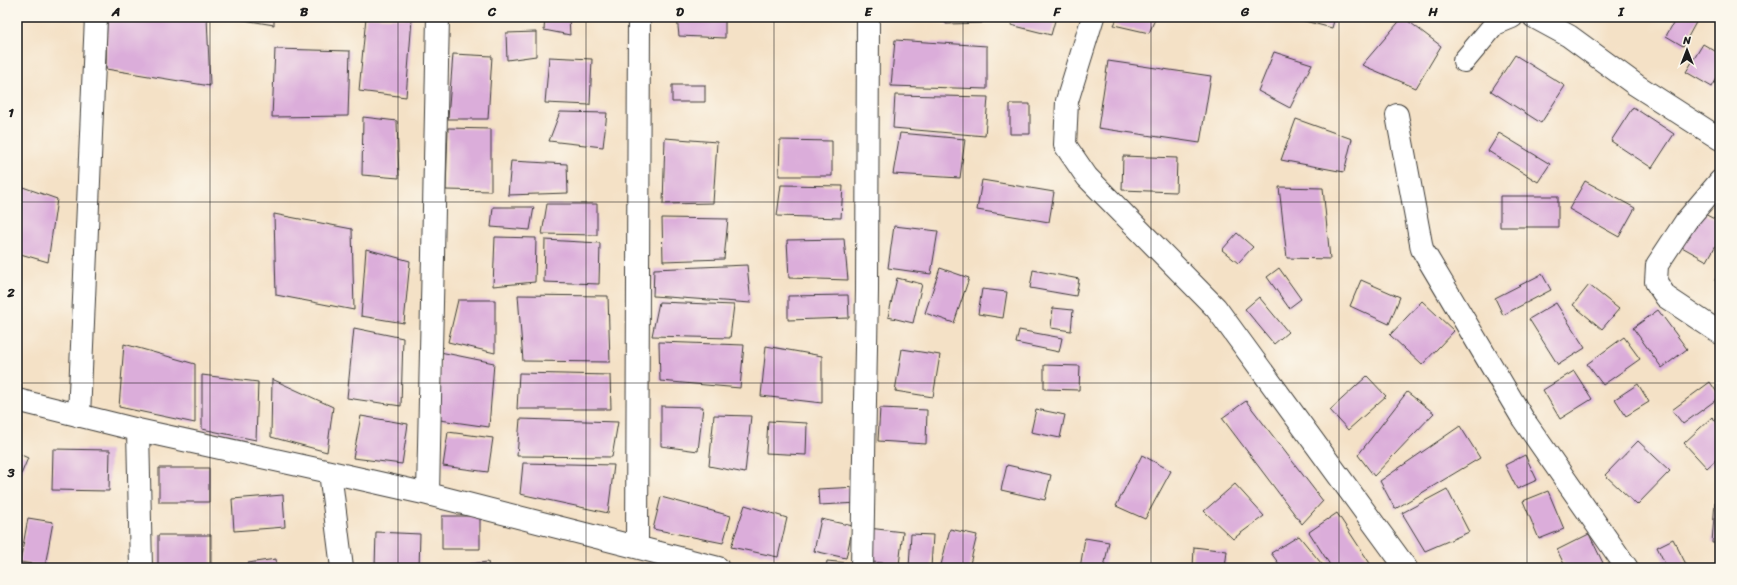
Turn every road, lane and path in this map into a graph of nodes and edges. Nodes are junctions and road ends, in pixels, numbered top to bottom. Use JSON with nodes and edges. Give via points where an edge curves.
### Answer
{"nodes":[{"id":1,"x":96,"y":17,"type":"edge"},
{"id":2,"x":438,"y":17,"type":"edge"},
{"id":3,"x":639,"y":17,"type":"edge"},
{"id":4,"x":868,"y":17,"type":"edge"},
{"id":5,"x":1094,"y":17,"type":"edge"},
{"id":6,"x":1512,"y":17,"type":"edge"},
{"id":7,"x":1534,"y":17,"type":"edge"},
{"id":8,"x":1464,"y":61,"type":"dead end"},
{"id":9,"x":1397,"y":115,"type":"dead end"},
{"id":10,"x":1720,"y":139,"type":"edge"},
{"id":11,"x":1720,"y":181,"type":"edge"},
{"id":12,"x":1720,"y":333,"type":"edge"},
{"id":13,"x":17,"y":400,"type":"edge"},
{"id":14,"x":79,"y":416,"type":"junction"},
{"id":15,"x":138,"y":430,"type":"junction"},
{"id":16,"x":330,"y":472,"type":"junction"},
{"id":17,"x":428,"y":494,"type":"junction"},
{"id":18,"x":637,"y":546,"type":"junction"},
{"id":19,"x":141,"y":568,"type":"edge"},
{"id":20,"x":342,"y":568,"type":"edge"},
{"id":21,"x":718,"y":568,"type":"edge"},
{"id":22,"x":862,"y":568,"type":"edge"},
{"id":23,"x":1406,"y":568,"type":"edge"},
{"id":24,"x":1627,"y":568,"type":"edge"}],
"edges":[{"from":1,"to":14,"type":"street"},
{"from":2,"to":17,"type":"street"},
{"from":3,"to":18,"type":"street"},
{"from":4,"to":22,"type":"street"},
{"from":5,"to":23,"type":"street","via":[[1067,101],[1064,145],[1087,177],[1216,308]]},
{"from":6,"to":8,"type":"street","via":[[1495,24]]},
{"from":7,"to":10,"type":"street","via":[[1569,36],[1636,85]]},
{"from":9,"to":24,"type":"street","via":[[1422,249],[1523,419]]},
{"from":11,"to":12,"type":"street","via":[[1686,221],[1657,265],[1656,282],[1666,297]]},
{"from":13,"to":14,"type":"street"},
{"from":14,"to":15,"type":"street"},
{"from":15,"to":16,"type":"street"},
{"from":15,"to":19,"type":"street"},
{"from":16,"to":17,"type":"street"},
{"from":16,"to":20,"type":"street"},
{"from":17,"to":18,"type":"street"},
{"from":18,"to":21,"type":"street"}]}
